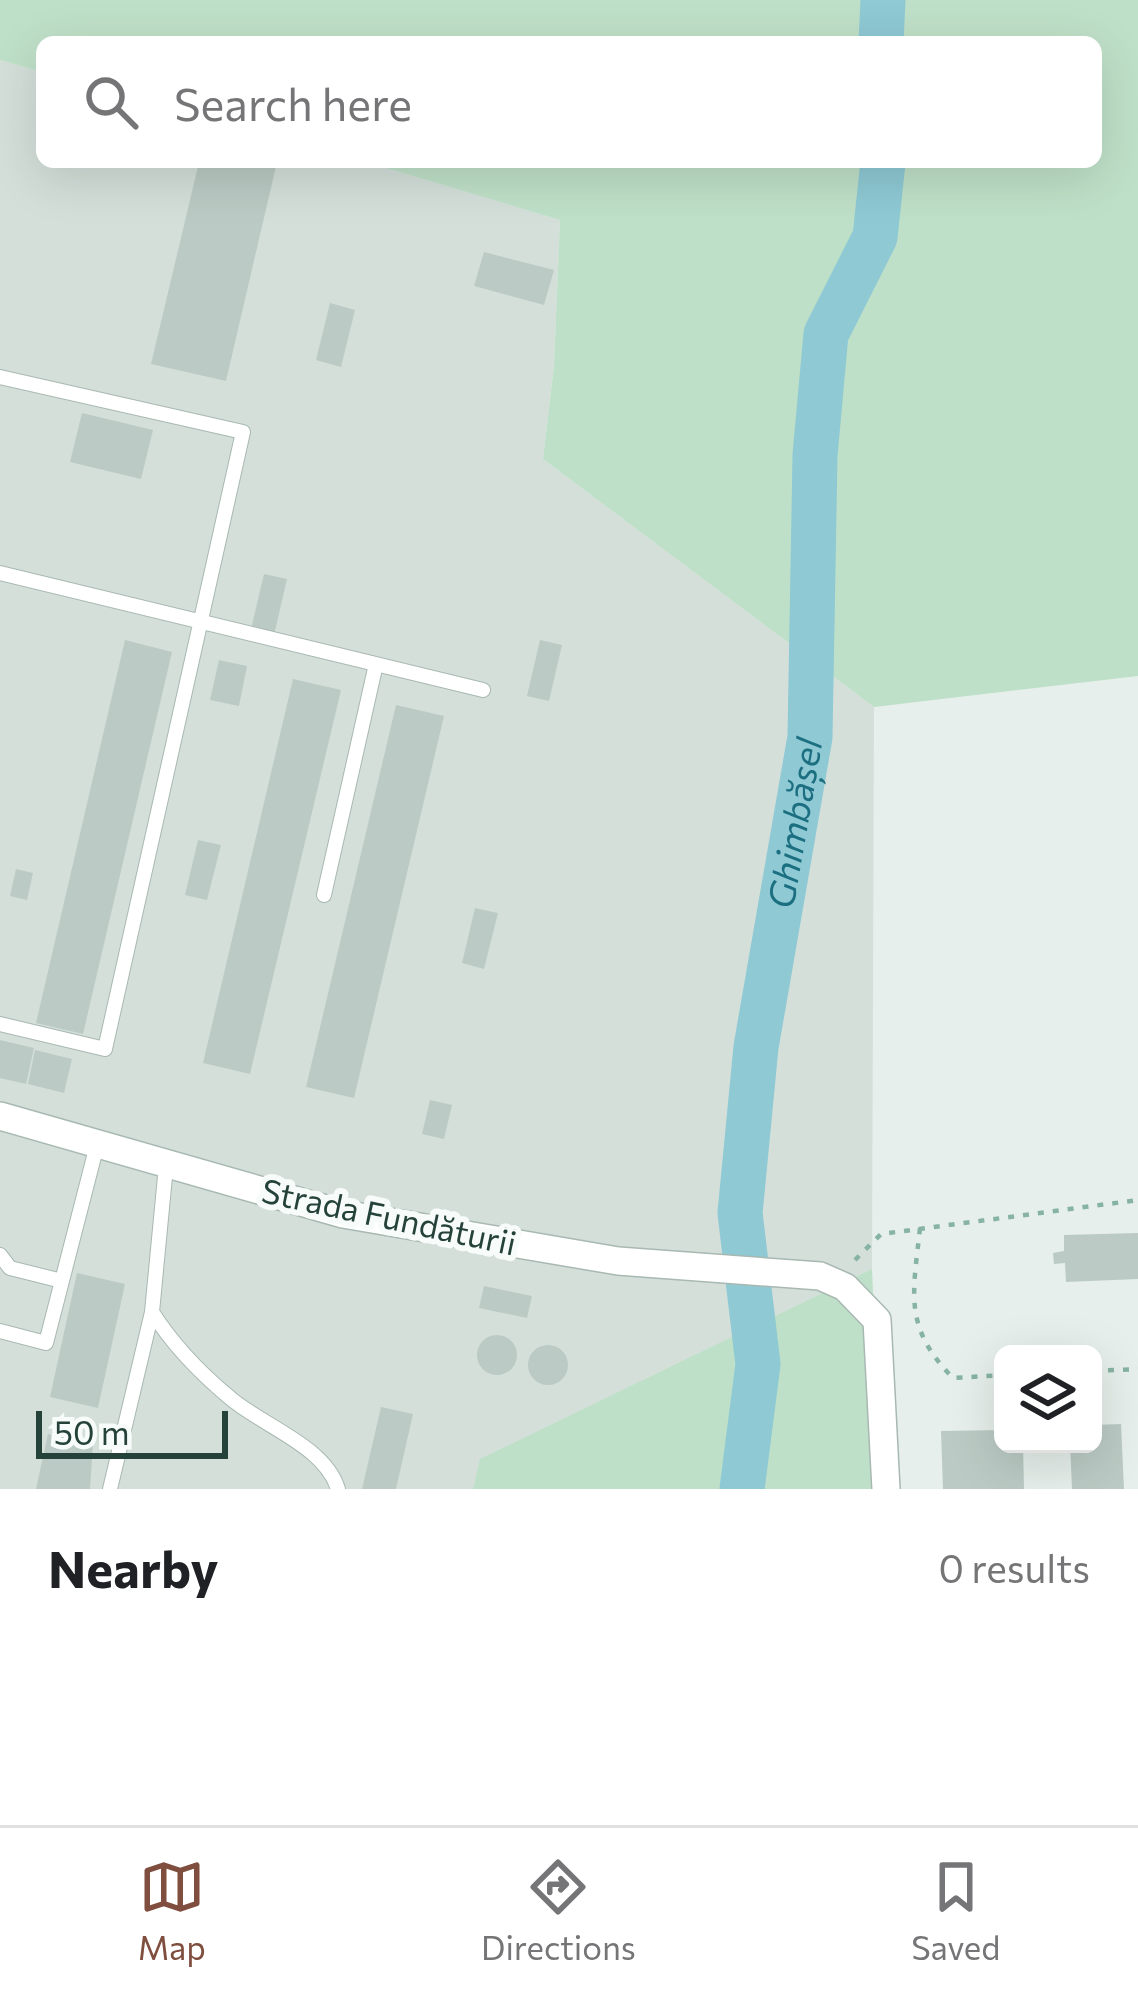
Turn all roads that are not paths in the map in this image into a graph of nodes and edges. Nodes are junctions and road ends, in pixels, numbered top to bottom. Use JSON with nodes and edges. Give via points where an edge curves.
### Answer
{"nodes":[{"id":1,"x":0,"y":376,"type":"edge"},
{"id":2,"x":0,"y":573,"type":"edge"},
{"id":3,"x":200,"y":621,"type":"junction"},
{"id":4,"x":376,"y":664,"type":"junction"},
{"id":5,"x":483,"y":690,"type":"dead end"},
{"id":6,"x":324,"y":896,"type":"dead end"},
{"id":7,"x":0,"y":1024,"type":"edge"},
{"id":8,"x":0,"y":1116,"type":"edge"},
{"id":9,"x":98,"y":1145,"type":"junction"},
{"id":10,"x":166,"y":1166,"type":"junction"},
{"id":11,"x":0,"y":1256,"type":"edge"},
{"id":12,"x":62,"y":1281,"type":"junction"},
{"id":13,"x":152,"y":1312,"type":"junction"},
{"id":14,"x":0,"y":1331,"type":"edge"},
{"id":15,"x":110,"y":1489,"type":"edge"},
{"id":16,"x":338,"y":1489,"type":"edge"},
{"id":17,"x":886,"y":1489,"type":"edge"}],
"edges":[{"from":1,"to":3,"type":"lane","via":[[243,432]]},
{"from":2,"to":3,"type":"lane"},
{"from":3,"to":4,"type":"lane"},
{"from":3,"to":7,"type":"lane","via":[[104,1049]]},
{"from":4,"to":5,"type":"lane"},
{"from":4,"to":6,"type":"lane"},
{"from":8,"to":9,"type":"street","name":"Strada Fundăturii"},
{"from":9,"to":10,"type":"street","name":"Strada Fundăturii"},
{"from":9,"to":12,"type":"lane"},
{"from":10,"to":13,"type":"lane"},
{"from":10,"to":17,"type":"street","name":"Strada Fundăturii","via":[[343,1214],[703,1271],[786,1270],[834,1282],[877,1319]]},
{"from":11,"to":12,"type":"lane","via":[[10,1268]]},
{"from":12,"to":14,"type":"lane","via":[[46,1343]]},
{"from":13,"to":15,"type":"lane"},
{"from":13,"to":16,"type":"lane","via":[[173,1345],[232,1400],[313,1454]]}]}
